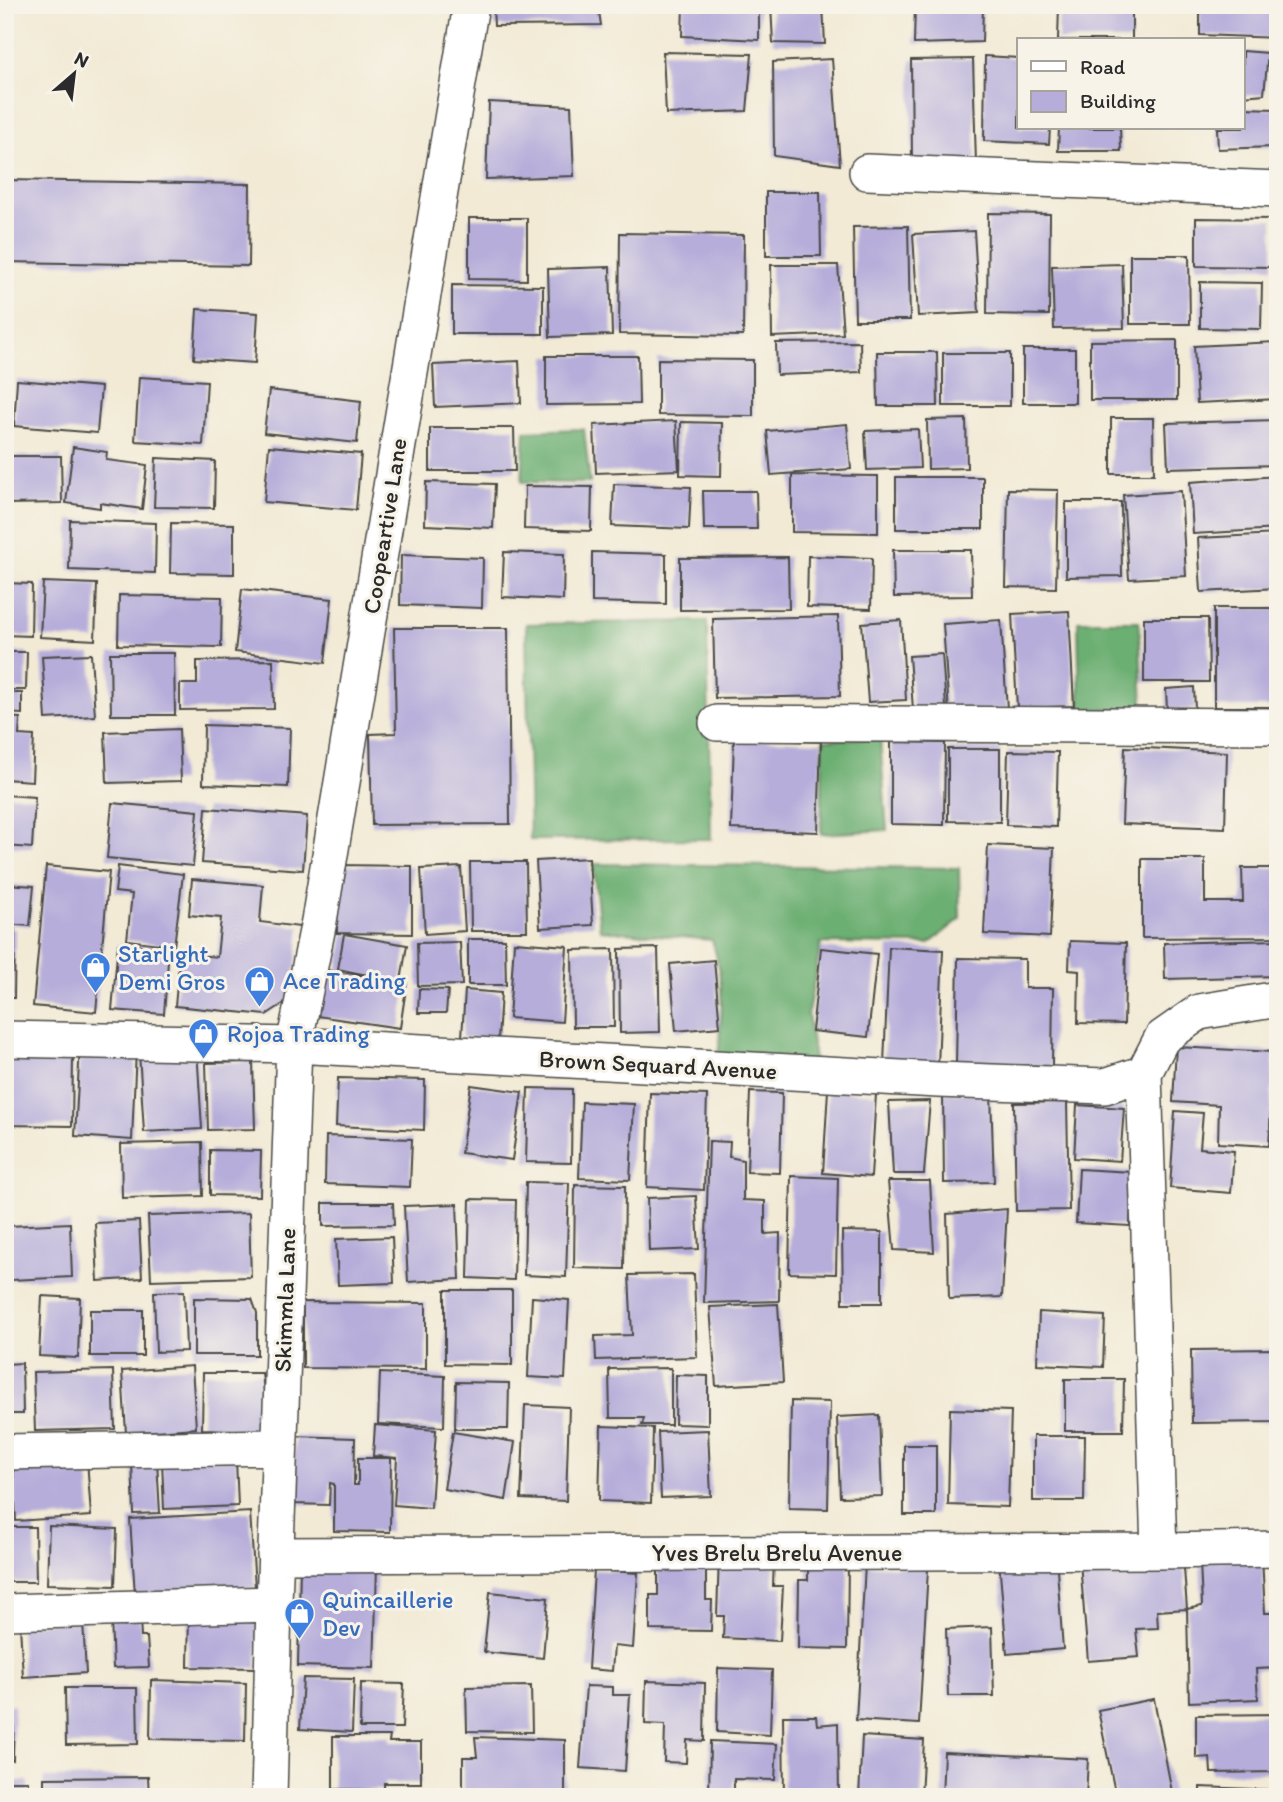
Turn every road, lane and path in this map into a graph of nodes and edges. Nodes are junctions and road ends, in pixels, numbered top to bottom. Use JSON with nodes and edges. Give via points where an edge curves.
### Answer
{"nodes":[{"id":1,"x":471,"y":5,"type":"edge"},
{"id":2,"x":867,"y":172,"type":"dead end"},
{"id":3,"x":1278,"y":189,"type":"edge"},
{"id":4,"x":717,"y":723,"type":"dead end"},
{"id":5,"x":1278,"y":726,"type":"edge"},
{"id":6,"x":1278,"y":999,"type":"edge"},
{"id":7,"x":5,"y":1039,"type":"edge"},
{"id":8,"x":294,"y":1045,"type":"junction"},
{"id":9,"x":1144,"y":1073,"type":"junction"},
{"id":10,"x":279,"y":1447,"type":"junction"},
{"id":11,"x":5,"y":1452,"type":"edge"},
{"id":12,"x":1278,"y":1549,"type":"edge"},
{"id":13,"x":1159,"y":1551,"type":"junction"},
{"id":14,"x":275,"y":1555,"type":"junction"},
{"id":15,"x":274,"y":1604,"type":"junction"},
{"id":16,"x":5,"y":1612,"type":"edge"},
{"id":17,"x":269,"y":1797,"type":"edge"}],
"edges":[{"from":1,"to":8,"type":"street","name":"Coopeartive Lane","via":[[319,921]]},
{"from":2,"to":3,"type":"street"},
{"from":4,"to":5,"type":"street"},
{"from":6,"to":9,"type":"street","via":[[1199,1012],[1162,1038]]},
{"from":7,"to":8,"type":"street","name":"Brown Sequard Avenue"},
{"from":8,"to":9,"type":"street","name":"Brown Sequard Avenue","via":[[1105,1086]]},
{"from":8,"to":10,"type":"street","name":"Skimmla Lane"},
{"from":9,"to":13,"type":"street"},
{"from":10,"to":11,"type":"street"},
{"from":10,"to":14,"type":"street","name":"Skimmla Lane"},
{"from":12,"to":13,"type":"street","name":"Yves Brelu Brelu Avenue"},
{"from":13,"to":14,"type":"street","name":"Yves Brelu Brelu Avenue"},
{"from":14,"to":15,"type":"street","name":"Skimmla Lane"},
{"from":15,"to":16,"type":"street"},
{"from":15,"to":17,"type":"street","name":"Skimmla Lane"}]}
